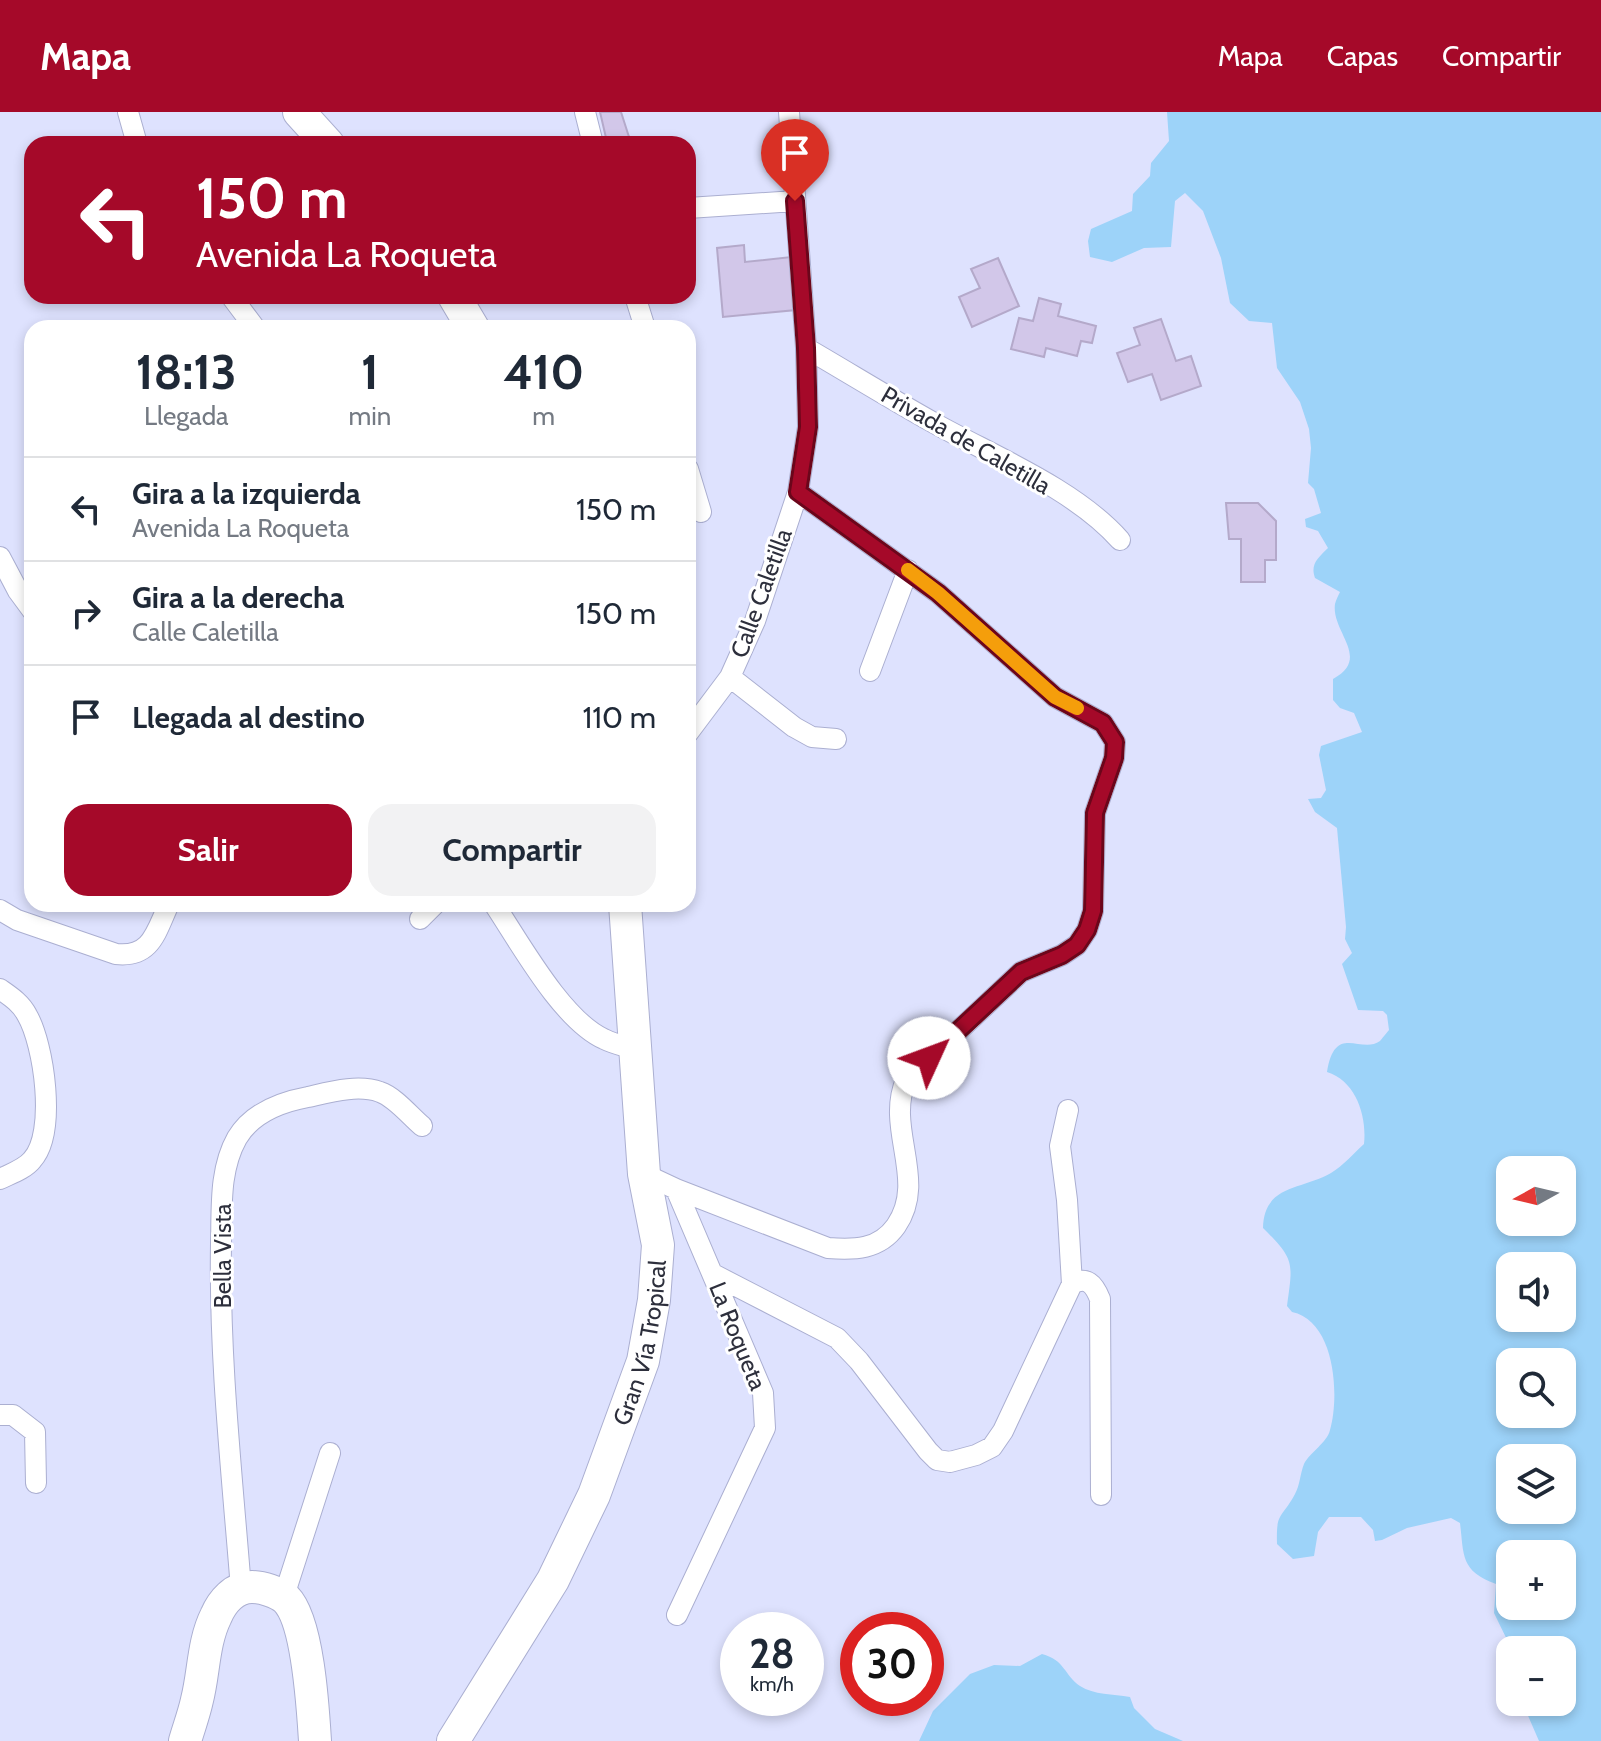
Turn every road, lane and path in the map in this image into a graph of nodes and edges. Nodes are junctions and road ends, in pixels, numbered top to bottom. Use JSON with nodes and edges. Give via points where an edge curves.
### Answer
{"nodes":[{"id":1,"x":128,"y":112,"type":"edge"},
{"id":2,"x":299,"y":112,"type":"edge"},
{"id":3,"x":585,"y":112,"type":"edge"},
{"id":4,"x":789,"y":112,"type":"edge"},
{"id":5,"x":135,"y":136,"type":"edge"},
{"id":6,"x":321,"y":136,"type":"edge"},
{"id":7,"x":591,"y":136,"type":"edge"},
{"id":8,"x":795,"y":201,"type":"junction"},
{"id":9,"x":696,"y":207,"type":"edge"},
{"id":10,"x":806,"y":348,"type":"junction"},
{"id":11,"x":798,"y":492,"type":"junction"},
{"id":12,"x":696,"y":495,"type":"edge"},
{"id":13,"x":701,"y":512,"type":"dead end"},
{"id":14,"x":1120,"y":540,"type":"dead end"},
{"id":15,"x":0,"y":557,"type":"edge"},
{"id":16,"x":908,"y":570,"type":"junction"},
{"id":17,"x":24,"y":599,"type":"edge"},
{"id":18,"x":870,"y":671,"type":"dead end"},
{"id":19,"x":730,"y":677,"type":"junction"},
{"id":20,"x":696,"y":722,"type":"edge"},
{"id":21,"x":836,"y":739,"type":"dead end"},
{"id":22,"x":0,"y":910,"type":"edge"},
{"id":23,"x":165,"y":912,"type":"edge"},
{"id":24,"x":427,"y":912,"type":"edge"},
{"id":25,"x":499,"y":912,"type":"edge"},
{"id":26,"x":625,"y":912,"type":"edge"},
{"id":27,"x":420,"y":919,"type":"dead end"},
{"id":28,"x":0,"y":989,"type":"edge"},
{"id":29,"x":634,"y":1049,"type":"junction"},
{"id":30,"x":1068,"y":1110,"type":"dead end"},
{"id":31,"x":422,"y":1126,"type":"dead end"},
{"id":32,"x":644,"y":1174,"type":"junction"},
{"id":33,"x":0,"y":1179,"type":"edge"},
{"id":34,"x":676,"y":1189,"type":"junction"},
{"id":35,"x":713,"y":1274,"type":"junction"},
{"id":36,"x":1072,"y":1284,"type":"junction"},
{"id":37,"x":0,"y":1415,"type":"edge"},
{"id":38,"x":330,"y":1453,"type":"dead end"},
{"id":39,"x":36,"y":1483,"type":"dead end"},
{"id":40,"x":1101,"y":1495,"type":"dead end"},
{"id":41,"x":241,"y":1589,"type":"junction"},
{"id":42,"x":284,"y":1596,"type":"junction"},
{"id":43,"x":677,"y":1615,"type":"dead end"},
{"id":44,"x":185,"y":1741,"type":"edge"},
{"id":45,"x":315,"y":1741,"type":"edge"},
{"id":46,"x":453,"y":1741,"type":"edge"}],
"edges":[{"from":1,"to":5,"type":"street"},
{"from":2,"to":6,"type":"main road"},
{"from":3,"to":7,"type":"street"},
{"from":4,"to":8,"type":"street","name":"Calle Caletilla"},
{"from":8,"to":9,"type":"street"},
{"from":8,"to":10,"type":"street","name":"Calle Caletilla"},
{"from":10,"to":11,"type":"street","name":"Calle Caletilla","via":[[808,427]]},
{"from":10,"to":14,"type":"street","name":"Privada de Caletilla","via":[[1036,478],[1104,522]]},
{"from":11,"to":16,"type":"street"},
{"from":11,"to":19,"type":"street","name":"Calle Caletilla","via":[[755,621]]},
{"from":12,"to":13,"type":"street"},
{"from":15,"to":17,"type":"street"},
{"from":16,"to":18,"type":"street"},
{"from":16,"to":34,"type":"street","via":[[1055,697],[1103,723],[1115,742],[1095,813],[1093,911],[1087,930],[1062,955],[1021,972],[906,1080],[898,1110],[908,1194],[903,1216],[875,1245],[828,1248]]},
{"from":19,"to":20,"type":"street","name":"Calle Caletilla"},
{"from":19,"to":21,"type":"street","via":[[794,727],[812,737]]},
{"from":22,"to":23,"type":"street","via":[[129,955],[144,949]]},
{"from":24,"to":27,"type":"street"},
{"from":25,"to":29,"type":"street","via":[[581,1024],[603,1039]]},
{"from":26,"to":29,"type":"main road","name":"Gran Vía Tropical"},
{"from":28,"to":33,"type":"street","via":[[25,1011],[33,1026],[47,1121],[34,1159]]},
{"from":29,"to":32,"type":"main road","name":"Gran Vía Tropical"},
{"from":30,"to":36,"type":"street","via":[[1060,1146]]},
{"from":31,"to":41,"type":"street","name":"Bella Vista","via":[[382,1092],[358,1088],[278,1104],[239,1135],[228,1156],[222,1184],[223,1349]]},
{"from":32,"to":34,"type":"street"},
{"from":32,"to":46,"type":"main road","name":"Gran Vía Tropical","via":[[658,1245],[643,1361],[594,1495],[553,1580]]},
{"from":34,"to":35,"type":"street","name":"La Roqueta"},
{"from":35,"to":36,"type":"street","via":[[837,1338],[928,1451],[937,1460],[950,1462],[992,1447],[1003,1431]]},
{"from":35,"to":43,"type":"street","name":"La Roqueta","via":[[763,1393],[765,1428]]},
{"from":36,"to":40,"type":"street","via":[[1088,1280],[1100,1299]]},
{"from":37,"to":39,"type":"street","via":[[13,1415],[35,1432]]},
{"from":38,"to":42,"type":"street"},
{"from":41,"to":42,"type":"main road"},
{"from":41,"to":44,"type":"main road","via":[[216,1615]]},
{"from":42,"to":45,"type":"main road","via":[[303,1641]]}]}
